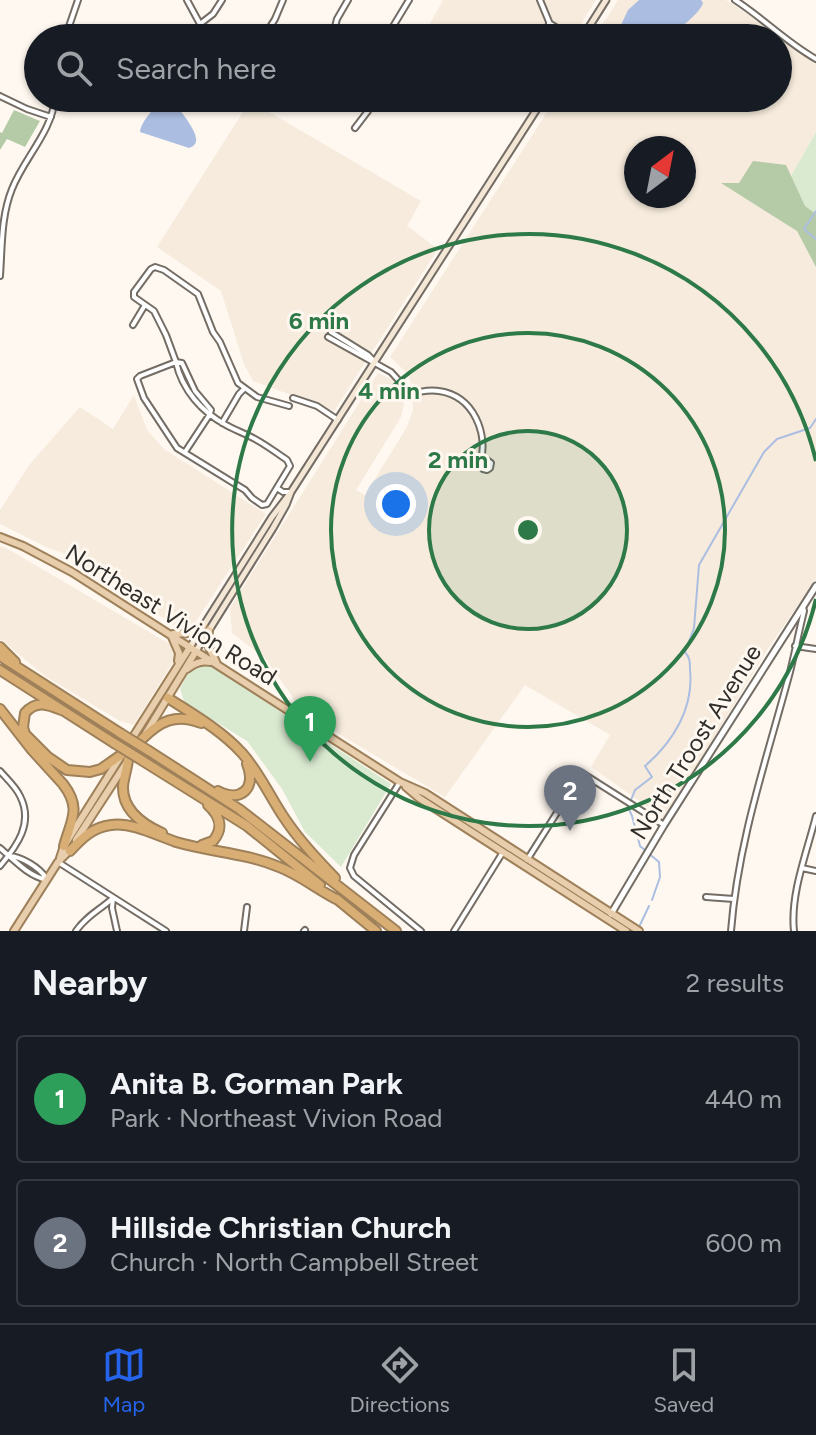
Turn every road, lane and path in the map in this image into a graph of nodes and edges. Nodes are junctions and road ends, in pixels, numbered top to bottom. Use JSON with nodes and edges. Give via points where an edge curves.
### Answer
{"nodes":[{"id":1,"x":78,"y":0,"type":"edge"},
{"id":2,"x":187,"y":0,"type":"edge"},
{"id":3,"x":222,"y":0,"type":"edge"},
{"id":4,"x":283,"y":0,"type":"edge"},
{"id":5,"x":348,"y":0,"type":"edge"},
{"id":6,"x":409,"y":0,"type":"edge"},
{"id":7,"x":540,"y":0,"type":"edge"},
{"id":8,"x":606,"y":0,"type":"edge"},
{"id":9,"x":735,"y":0,"type":"edge"},
{"id":10,"x":549,"y":23,"type":"edge"},
{"id":11,"x":70,"y":24,"type":"edge"},
{"id":12,"x":200,"y":24,"type":"joint"},
{"id":13,"x":272,"y":24,"type":"edge"},
{"id":14,"x":336,"y":24,"type":"edge"},
{"id":15,"x":394,"y":24,"type":"edge"},
{"id":16,"x":591,"y":24,"type":"edge"},
{"id":17,"x":767,"y":24,"type":"edge"},
{"id":18,"x":792,"y":44,"type":"edge"},
{"id":19,"x":816,"y":59,"type":"edge"},
{"id":20,"x":0,"y":96,"type":"edge"},
{"id":21,"x":24,"y":108,"type":"edge"},
{"id":22,"x":36,"y":112,"type":"edge"},
{"id":23,"x":52,"y":112,"type":"edge"},
{"id":24,"x":367,"y":112,"type":"edge"},
{"id":25,"x":535,"y":112,"type":"edge"},
{"id":26,"x":51,"y":117,"type":"junction"},
{"id":27,"x":355,"y":128,"type":"dead end"},
{"id":28,"x":2,"y":210,"type":"edge"},
{"id":29,"x":0,"y":276,"type":"edge"},
{"id":30,"x":145,"y":305,"type":"junction"},
{"id":31,"x":133,"y":325,"type":"dead end"},
{"id":32,"x":330,"y":334,"type":"dead end"},
{"id":33,"x":176,"y":362,"type":"junction"},
{"id":34,"x":375,"y":362,"type":"junction"},
{"id":35,"x":244,"y":389,"type":"junction"},
{"id":36,"x":293,"y":398,"type":"dead end"},
{"id":37,"x":289,"y":406,"type":"dead end"},
{"id":38,"x":210,"y":414,"type":"junction"},
{"id":39,"x":338,"y":420,"type":"junction"},
{"id":40,"x":222,"y":423,"type":"junction"},
{"id":41,"x":185,"y":452,"type":"junction"},
{"id":42,"x":483,"y":457,"type":"dead end"},
{"id":43,"x":281,"y":482,"type":"junction"},
{"id":44,"x":277,"y":488,"type":"junction"},
{"id":45,"x":291,"y":492,"type":"junction"},
{"id":46,"x":0,"y":537,"type":"edge"},
{"id":47,"x":816,"y":586,"type":"edge"},
{"id":48,"x":803,"y":607,"type":"junction"},
{"id":49,"x":206,"y":628,"type":"junction"},
{"id":50,"x":170,"y":634,"type":"junction"},
{"id":51,"x":795,"y":646,"type":"junction"},
{"id":52,"x":0,"y":647,"type":"edge"},
{"id":53,"x":193,"y":649,"type":"junction"},
{"id":54,"x":816,"y":649,"type":"edge"},
{"id":55,"x":0,"y":656,"type":"edge"},
{"id":56,"x":217,"y":664,"type":"junction"},
{"id":57,"x":181,"y":668,"type":"junction"},
{"id":58,"x":0,"y":670,"type":"edge"},
{"id":59,"x":27,"y":674,"type":"junction"},
{"id":60,"x":168,"y":698,"type":"junction"},
{"id":61,"x":0,"y":709,"type":"edge"},
{"id":62,"x":64,"y":711,"type":"junction"},
{"id":63,"x":151,"y":725,"type":"junction"},
{"id":64,"x":142,"y":739,"type":"junction"},
{"id":65,"x":125,"y":758,"type":"junction"},
{"id":66,"x":0,"y":771,"type":"edge"},
{"id":67,"x":197,"y":782,"type":"junction"},
{"id":68,"x":400,"y":782,"type":"junction"},
{"id":69,"x":183,"y":785,"type":"junction"},
{"id":70,"x":816,"y":816,"type":"edge"},
{"id":71,"x":664,"y":825,"type":"junction"},
{"id":72,"x":815,"y":827,"type":"edge"},
{"id":73,"x":0,"y":848,"type":"edge"},
{"id":74,"x":67,"y":848,"type":"junction"},
{"id":75,"x":503,"y":852,"type":"junction"},
{"id":76,"x":9,"y":856,"type":"junction"},
{"id":77,"x":58,"y":862,"type":"junction"},
{"id":78,"x":525,"y":862,"type":"junction"},
{"id":79,"x":0,"y":866,"type":"edge"},
{"id":80,"x":802,"y":868,"type":"junction"},
{"id":81,"x":816,"y":871,"type":"edge"},
{"id":82,"x":47,"y":880,"type":"junction"},
{"id":83,"x":706,"y":897,"type":"dead end"},
{"id":84,"x":113,"y":898,"type":"junction"},
{"id":85,"x":356,"y":898,"type":"junction"},
{"id":86,"x":734,"y":899,"type":"junction"},
{"id":87,"x":338,"y":900,"type":"junction"},
{"id":88,"x":106,"y":905,"type":"junction"},
{"id":89,"x":247,"y":907,"type":"dead end"},
{"id":90,"x":112,"y":908,"type":"junction"},
{"id":91,"x":609,"y":916,"type":"junction"},
{"id":92,"x":628,"y":929,"type":"edge"},
{"id":93,"x":14,"y":931,"type":"edge"},
{"id":94,"x":76,"y":931,"type":"edge"},
{"id":95,"x":117,"y":931,"type":"edge"},
{"id":96,"x":166,"y":931,"type":"edge"},
{"id":97,"x":244,"y":931,"type":"edge"},
{"id":98,"x":376,"y":931,"type":"edge"},
{"id":99,"x":396,"y":931,"type":"edge"},
{"id":100,"x":421,"y":931,"type":"edge"},
{"id":101,"x":454,"y":931,"type":"edge"},
{"id":102,"x":639,"y":931,"type":"edge"},
{"id":103,"x":731,"y":931,"type":"edge"},
{"id":104,"x":794,"y":931,"type":"edge"}],
"edges":[{"from":1,"to":11,"type":"street"},
{"from":2,"to":12,"type":"street"},
{"from":3,"to":12,"type":"street"},
{"from":4,"to":13,"type":"street"},
{"from":5,"to":14,"type":"street"},
{"from":6,"to":15,"type":"street"},
{"from":7,"to":10,"type":"street"},
{"from":8,"to":16,"type":"main road"},
{"from":9,"to":17,"type":"street"},
{"from":18,"to":19,"type":"street"},
{"from":20,"to":21,"type":"street"},
{"from":22,"to":26,"type":"street"},
{"from":23,"to":26,"type":"street"},
{"from":24,"to":27,"type":"street"},
{"from":25,"to":34,"type":"main road"},
{"from":26,"to":28,"type":"street"},
{"from":28,"to":29,"type":"street"},
{"from":30,"to":31,"type":"street"},
{"from":30,"to":33,"type":"street","via":[[154,311]]},
{"from":30,"to":35,"type":"street","via":[[134,292],[155,267],[198,294]]},
{"from":32,"to":34,"type":"street"},
{"from":33,"to":38,"type":"street","via":[[195,402]]},
{"from":33,"to":41,"type":"street","via":[[137,379],[144,398]]},
{"from":34,"to":39,"type":"main road"},
{"from":34,"to":42,"type":"street","via":[[397,378],[407,395],[436,390],[464,403],[481,427]]},
{"from":35,"to":37,"type":"street"},
{"from":35,"to":40,"type":"street"},
{"from":36,"to":39,"type":"street"},
{"from":38,"to":40,"type":"street"},
{"from":38,"to":41,"type":"street"},
{"from":39,"to":45,"type":"main road"},
{"from":40,"to":43,"type":"street","via":[[287,460],[290,466]]},
{"from":41,"to":44,"type":"street","via":[[262,505]]},
{"from":43,"to":44,"type":"street"},
{"from":43,"to":45,"type":"street"},
{"from":44,"to":45,"type":"street"},
{"from":45,"to":49,"type":"main road"},
{"from":46,"to":50,"type":"main road","name":"Northeast Vivion Road","via":[[72,572]]},
{"from":47,"to":48,"type":"street","name":"North Troost Avenue"},
{"from":48,"to":51,"type":"street"},
{"from":48,"to":71,"type":"street","name":"North Troost Avenue"},
{"from":49,"to":50,"type":"main road"},
{"from":49,"to":53,"type":"main road"},
{"from":49,"to":56,"type":"main road"},
{"from":50,"to":53,"type":"main road","name":"Northeast Vivion Road"},
{"from":50,"to":57,"type":"main road"},
{"from":51,"to":54,"type":"street"},
{"from":51,"to":86,"type":"street","via":[[751,809]]},
{"from":52,"to":59,"type":"highway"},
{"from":53,"to":56,"type":"main road","name":"Northeast Vivion Road"},
{"from":53,"to":57,"type":"main road"},
{"from":53,"to":63,"type":"main road"},
{"from":55,"to":59,"type":"highway"},
{"from":56,"to":57,"type":"main road","via":[[206,661]]},
{"from":56,"to":68,"type":"main road","name":"Northeast Vivion Road"},
{"from":57,"to":60,"type":"main road"},
{"from":57,"to":65,"type":"main road"},
{"from":58,"to":62,"type":"highway"},
{"from":59,"to":67,"type":"highway","bridge":true},
{"from":60,"to":63,"type":"main road"},
{"from":60,"to":85,"type":"highway","via":[[243,754],[300,839]]},
{"from":61,"to":74,"type":"highway","via":[[69,793],[74,812]]},
{"from":62,"to":65,"type":"highway","via":[[41,704],[25,713],[25,734],[48,757],[67,770],[90,772]]},
{"from":62,"to":69,"type":"highway","bridge":true},
{"from":63,"to":64,"type":"main road"},
{"from":64,"to":65,"type":"main road"},
{"from":64,"to":67,"type":"highway","via":[[154,726],[170,720],[204,724],[245,761],[251,777],[243,793],[234,796]]},
{"from":65,"to":69,"type":"highway","via":[[123,792],[135,816],[157,831],[206,845],[219,832],[217,815]]},
{"from":65,"to":74,"type":"main road"},
{"from":66,"to":76,"type":"street","via":[[20,795],[26,812]]},
{"from":67,"to":85,"type":"highway"},
{"from":68,"to":75,"type":"main road","name":"Northeast Vivion Road"},
{"from":68,"to":78,"type":"main road","name":"Northeast Vivion Road","via":[[425,793]]},
{"from":68,"to":100,"type":"street","via":[[350,868]]},
{"from":69,"to":87,"type":"highway","via":[[247,826]]},
{"from":70,"to":72,"type":"street"},
{"from":71,"to":78,"type":"street","via":[[582,773]]},
{"from":71,"to":91,"type":"street","name":"North Troost Avenue"},
{"from":72,"to":80,"type":"street"},
{"from":73,"to":76,"type":"street"},
{"from":74,"to":77,"type":"main road"},
{"from":74,"to":87,"type":"highway","via":[[97,829],[127,826],[277,866]]},
{"from":75,"to":78,"type":"main road","name":"Northeast Vivion Road"},
{"from":75,"to":101,"type":"street"},
{"from":76,"to":79,"type":"street"},
{"from":76,"to":82,"type":"street","via":[[25,861]]},
{"from":77,"to":82,"type":"main road"},
{"from":77,"to":84,"type":"street"},
{"from":78,"to":91,"type":"main road","name":"Northeast Vivion Road"},
{"from":80,"to":81,"type":"street"},
{"from":80,"to":104,"type":"street"},
{"from":82,"to":93,"type":"main road"},
{"from":83,"to":86,"type":"street"},
{"from":84,"to":88,"type":"street"},
{"from":84,"to":90,"type":"street"},
{"from":84,"to":96,"type":"street"},
{"from":85,"to":99,"type":"highway"},
{"from":86,"to":103,"type":"street"},
{"from":87,"to":98,"type":"highway"},
{"from":88,"to":90,"type":"street"},
{"from":88,"to":94,"type":"street"},
{"from":89,"to":97,"type":"street"},
{"from":90,"to":95,"type":"street"},
{"from":91,"to":92,"type":"main road","name":"Northeast Vivion Road"},
{"from":92,"to":102,"type":"main road","name":"Northeast Vivion Road"}]}
